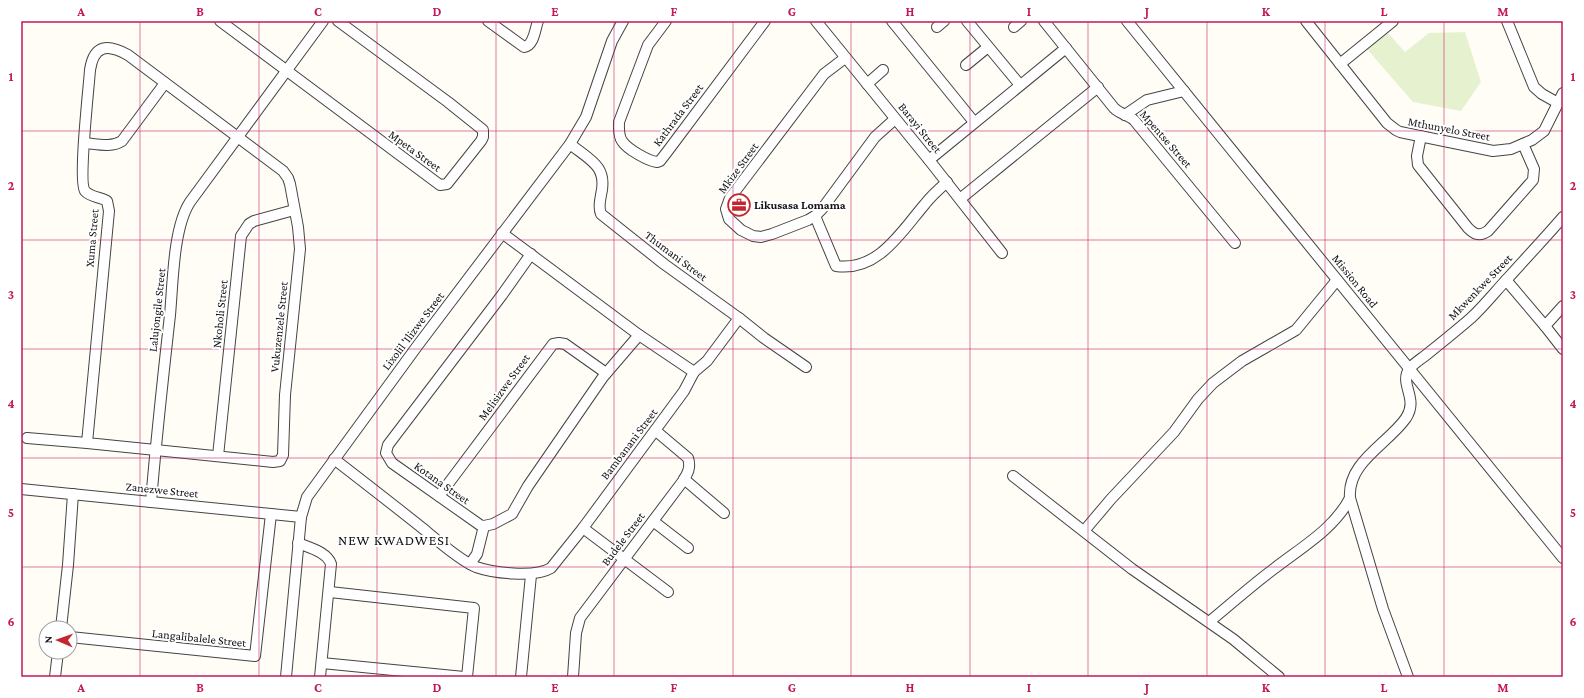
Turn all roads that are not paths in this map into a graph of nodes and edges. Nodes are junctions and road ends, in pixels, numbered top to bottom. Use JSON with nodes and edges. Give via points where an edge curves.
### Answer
{"nodes":[{"id":1,"x":220,"y":21,"type":"edge"},
{"id":2,"x":323,"y":21,"type":"edge"},
{"id":3,"x":338,"y":21,"type":"edge"},
{"id":4,"x":488,"y":21,"type":"edge"},
{"id":5,"x":538,"y":21,"type":"edge"},
{"id":6,"x":623,"y":21,"type":"edge"},
{"id":7,"x":666,"y":21,"type":"edge"},
{"id":8,"x":765,"y":21,"type":"edge"},
{"id":9,"x":816,"y":21,"type":"edge"},
{"id":10,"x":892,"y":21,"type":"edge"},
{"id":11,"x":967,"y":21,"type":"edge"},
{"id":12,"x":1044,"y":21,"type":"edge"},
{"id":13,"x":1127,"y":21,"type":"edge"},
{"id":14,"x":1306,"y":21,"type":"edge"},
{"id":15,"x":1393,"y":21,"type":"edge"},
{"id":16,"x":1507,"y":21,"type":"edge"},
{"id":17,"x":988,"y":47,"type":"junction"},
{"id":18,"x":1066,"y":48,"type":"junction"},
{"id":19,"x":95,"y":52,"type":"joint"},
{"id":20,"x":845,"y":58,"type":"junction"},
{"id":21,"x":1340,"y":64,"type":"junction"},
{"id":22,"x":966,"y":65,"type":"dead end"},
{"id":23,"x":883,"y":70,"type":"dead end"},
{"id":24,"x":286,"y":71,"type":"junction"},
{"id":25,"x":164,"y":83,"type":"junction"},
{"id":26,"x":867,"y":84,"type":"junction"},
{"id":27,"x":1020,"y":85,"type":"junction"},
{"id":28,"x":1098,"y":87,"type":"junction"},
{"id":29,"x":1184,"y":92,"type":"junction"},
{"id":30,"x":1563,"y":93,"type":"edge"},
{"id":31,"x":1558,"y":103,"type":"junction"},
{"id":32,"x":1125,"y":115,"type":"junction"},
{"id":33,"x":895,"y":119,"type":"junction"},
{"id":34,"x":974,"y":122,"type":"junction"},
{"id":35,"x":1421,"y":136,"type":"junction"},
{"id":36,"x":237,"y":137,"type":"junction"},
{"id":37,"x":84,"y":143,"type":"junction"},
{"id":38,"x":570,"y":144,"type":"junction"},
{"id":39,"x":1523,"y":144,"type":"junction"},
{"id":40,"x":929,"y":160,"type":"junction"},
{"id":41,"x":947,"y":182,"type":"junction"},
{"id":42,"x":960,"y":199,"type":"junction"},
{"id":43,"x":294,"y":210,"type":"junction"},
{"id":44,"x":815,"y":216,"type":"junction"},
{"id":45,"x":1563,"y":217,"type":"edge"},
{"id":46,"x":502,"y":233,"type":"junction"},
{"id":47,"x":1234,"y":243,"type":"dead end"},
{"id":48,"x":1002,"y":253,"type":"dead end"},
{"id":49,"x":531,"y":254,"type":"junction"},
{"id":50,"x":1337,"y":280,"type":"junction"},
{"id":51,"x":1506,"y":280,"type":"junction"},
{"id":52,"x":1563,"y":306,"type":"edge"},
{"id":53,"x":739,"y":318,"type":"junction"},
{"id":54,"x":1545,"y":326,"type":"junction"},
{"id":55,"x":639,"y":335,"type":"junction"},
{"id":56,"x":1563,"y":349,"type":"edge"},
{"id":57,"x":806,"y":367,"type":"dead end"},
{"id":58,"x":1410,"y":368,"type":"junction"},
{"id":59,"x":694,"y":372,"type":"junction"},
{"id":60,"x":606,"y":373,"type":"junction"},
{"id":61,"x":656,"y":431,"type":"junction"},
{"id":62,"x":27,"y":438,"type":"dead end"},
{"id":63,"x":87,"y":443,"type":"junction"},
{"id":64,"x":156,"y":450,"type":"junction"},
{"id":65,"x":218,"y":456,"type":"junction"},
{"id":66,"x":334,"y":459,"type":"junction"},
{"id":67,"x":1013,"y":476,"type":"dead end"},
{"id":68,"x":684,"y":479,"type":"junction"},
{"id":69,"x":21,"y":489,"type":"edge"},
{"id":70,"x":73,"y":494,"type":"junction"},
{"id":71,"x":440,"y":496,"type":"junction"},
{"id":72,"x":1350,"y":498,"type":"junction"},
{"id":73,"x":151,"y":502,"type":"junction"},
{"id":74,"x":724,"y":513,"type":"dead end"},
{"id":75,"x":271,"y":514,"type":"junction"},
{"id":76,"x":301,"y":517,"type":"junction"},
{"id":77,"x":653,"y":521,"type":"junction"},
{"id":78,"x":484,"y":526,"type":"junction"},
{"id":79,"x":583,"y":528,"type":"junction"},
{"id":80,"x":1084,"y":531,"type":"junction"},
{"id":81,"x":298,"y":543,"type":"junction"},
{"id":82,"x":688,"y":548,"type":"dead end"},
{"id":83,"x":625,"y":558,"type":"junction"},
{"id":84,"x":1563,"y":558,"type":"edge"},
{"id":85,"x":470,"y":564,"type":"junction"},
{"id":86,"x":531,"y":575,"type":"junction"},
{"id":87,"x":330,"y":592,"type":"junction"},
{"id":88,"x":668,"y":592,"type":"dead end"},
{"id":89,"x":62,"y":620,"type":"edge"},
{"id":90,"x":1209,"y":622,"type":"junction"},
{"id":91,"x":78,"y":638,"type":"edge"},
{"id":92,"x":57,"y":660,"type":"edge"},
{"id":93,"x":322,"y":663,"type":"junction"},
{"id":94,"x":55,"y":677,"type":"edge"},
{"id":95,"x":286,"y":677,"type":"edge"},
{"id":96,"x":320,"y":677,"type":"edge"},
{"id":97,"x":464,"y":677,"type":"edge"},
{"id":98,"x":467,"y":677,"type":"edge"},
{"id":99,"x":520,"y":677,"type":"edge"},
{"id":100,"x":573,"y":677,"type":"edge"},
{"id":101,"x":1279,"y":677,"type":"edge"},
{"id":102,"x":1408,"y":677,"type":"edge"}],
"edges":[{"from":1,"to":24,"type":"street"},
{"from":2,"to":24,"type":"street","name":"Lalujongile Street"},
{"from":3,"to":24,"type":"street","name":"Mpeta Street","via":[[483,130],[481,141],[448,184],[436,182]]},
{"from":4,"to":5,"type":"street","via":[[524,47],[531,43]]},
{"from":6,"to":38,"type":"street","name":"Lixolil 'Ilizwe Street","via":[[612,41],[586,117]]},
{"from":7,"to":8,"type":"street","name":"Kathrada Street","via":[[648,45],[619,122],[620,136],[626,145],[645,158],[657,162]]},
{"from":9,"to":20,"type":"street","name":"Barayi Street"},
{"from":10,"to":34,"type":"street"},
{"from":11,"to":17,"type":"street"},
{"from":12,"to":18,"type":"street","name":"Mpentse Street"},
{"from":13,"to":29,"type":"street","name":"Mission Road"},
{"from":14,"to":21,"type":"street","name":"Mthunyelo Street"},
{"from":15,"to":21,"type":"street"},
{"from":16,"to":31,"type":"street","via":[[1534,87]]},
{"from":17,"to":22,"type":"street"},
{"from":17,"to":27,"type":"street"},
{"from":18,"to":27,"type":"street"},
{"from":18,"to":28,"type":"street","name":"Mpentse Street"},
{"from":19,"to":25,"type":"street","name":"Vukuzenzele Street","via":[[104,48],[120,50]]},
{"from":19,"to":37,"type":"street","name":"Xuma Street","via":[[90,70]]},
{"from":20,"to":26,"type":"street","name":"Barayi Street"},
{"from":20,"to":44,"type":"street","name":"Mkize Street","via":[[824,74],[806,96],[730,198],[726,209],[727,216],[732,222],[748,235],[757,236],[772,234]]},
{"from":21,"to":35,"type":"street","name":"Mthunyelo Street","via":[[1392,127],[1400,132]]},
{"from":23,"to":26,"type":"street"},
{"from":24,"to":36,"type":"street","name":"Lalujongile Street"},
{"from":25,"to":36,"type":"street","name":"Vukuzenzele Street"},
{"from":25,"to":37,"type":"street","via":[[122,141],[110,146]]},
{"from":26,"to":33,"type":"street","name":"Barayi Street"},
{"from":27,"to":34,"type":"street"},
{"from":28,"to":32,"type":"street","name":"Mpentse Street","via":[[1114,108]]},
{"from":28,"to":42,"type":"street"},
{"from":29,"to":32,"type":"street","via":[[1147,100]]},
{"from":29,"to":50,"type":"street","name":"Mission Road"},
{"from":30,"to":31,"type":"street","name":"Mthunyelo Street"},
{"from":31,"to":39,"type":"street","name":"Mthunyelo Street","via":[[1544,131]]},
{"from":32,"to":47,"type":"street","name":"Mpentse Street","via":[[1134,120]]},
{"from":33,"to":40,"type":"street","name":"Barayi Street"},
{"from":33,"to":44,"type":"street","via":[[871,142]]},
{"from":34,"to":40,"type":"street"},
{"from":35,"to":39,"type":"street","name":"Mthunyelo Street","via":[[1499,151]]},
{"from":35,"to":39,"type":"street","via":[[1418,165],[1468,228],[1480,235],[1488,231],[1532,183],[1534,169]]},
{"from":36,"to":43,"type":"street","name":"Vukuzenzele Street","via":[[288,178]]},
{"from":36,"to":64,"type":"street","name":"Lalujongile Street","via":[[190,202],[178,234]]},
{"from":37,"to":63,"type":"street","name":"Xuma Street","via":[[83,187],[86,192],[107,202],[109,211]]},
{"from":38,"to":46,"type":"street","name":"Lixolil 'Ilizwe Street"},
{"from":38,"to":53,"type":"street","name":"Thumani Street","via":[[599,167],[603,183],[599,207],[601,214],[664,264]]},
{"from":40,"to":41,"type":"street","name":"Barayi Street"},
{"from":41,"to":42,"type":"street","name":"Barayi Street"},
{"from":41,"to":44,"type":"street","via":[[926,202],[883,253],[875,259],[856,265],[836,266]]},
{"from":42,"to":48,"type":"street","name":"Barayi Street"},
{"from":43,"to":65,"type":"street","name":"Nkoholi Street","via":[[254,221],[241,236]]},
{"from":43,"to":65,"type":"street","name":"Vukuzenzele Street","via":[[300,249],[285,395],[283,454],[280,461],[273,462]]},
{"from":45,"to":51,"type":"street","name":"Mkwenkwe Street"},
{"from":46,"to":49,"type":"street"},
{"from":46,"to":66,"type":"street","name":"Lixolil 'Ilizwe Street"},
{"from":49,"to":55,"type":"street"},
{"from":49,"to":71,"type":"street","name":"Kotana Street","via":[[388,445],[386,453],[390,461]]},
{"from":50,"to":58,"type":"street","name":"Mission Road"},
{"from":50,"to":80,"type":"street","via":[[1296,330],[1242,361],[1213,383],[1174,432]]},
{"from":51,"to":54,"type":"street"},
{"from":51,"to":58,"type":"street","name":"Mkwenkwe Street","via":[[1471,318]]},
{"from":52,"to":54,"type":"street"},
{"from":53,"to":57,"type":"street","name":"Thumani Street"},
{"from":53,"to":59,"type":"street","name":"Bambanani Street","via":[[707,361]]},
{"from":54,"to":56,"type":"street"},
{"from":55,"to":59,"type":"street"},
{"from":55,"to":60,"type":"street"},
{"from":58,"to":72,"type":"street","via":[[1405,380],[1410,395],[1409,412],[1398,427],[1364,461],[1352,479]]},
{"from":58,"to":84,"type":"street","name":"Mission Road"},
{"from":59,"to":61,"type":"street","name":"Bambanani Street"},
{"from":60,"to":71,"type":"street","name":"Melisizwe Street","via":[[565,344],[553,344]]},
{"from":60,"to":78,"type":"street","via":[[528,486],[512,514]]},
{"from":61,"to":68,"type":"street","name":"Budele Street","via":[[688,458],[689,470]]},
{"from":61,"to":79,"type":"street","name":"Bambanani Street"},
{"from":62,"to":63,"type":"street","name":"Vukuzenzele Street"},
{"from":63,"to":64,"type":"street","name":"Vukuzenzele Street"},
{"from":64,"to":65,"type":"street","name":"Vukuzenzele Street"},
{"from":64,"to":73,"type":"street","name":"Lalujongile Street"},
{"from":66,"to":76,"type":"street","name":"Lixolil 'Ilizwe Street","via":[[307,497]]},
{"from":66,"to":85,"type":"street"},
{"from":67,"to":80,"type":"street"},
{"from":68,"to":74,"type":"street"},
{"from":68,"to":77,"type":"street","name":"Budele Street"},
{"from":69,"to":70,"type":"street","name":"Zanezwe Street"},
{"from":70,"to":73,"type":"street","name":"Zanezwe Street"},
{"from":70,"to":89,"type":"street"},
{"from":71,"to":78,"type":"street","name":"Kotana Street"},
{"from":72,"to":90,"type":"street","via":[[1330,525]]},
{"from":72,"to":102,"type":"street","via":[[1383,609]]},
{"from":73,"to":75,"type":"street","name":"Zanezwe Street"},
{"from":75,"to":76,"type":"street","name":"Zanezwe Street"},
{"from":75,"to":91,"type":"street","name":"Langalibalele Street","via":[[255,656]]},
{"from":76,"to":81,"type":"street","name":"Lixolil 'Ilizwe Street"},
{"from":77,"to":82,"type":"street"},
{"from":77,"to":83,"type":"street","name":"Budele Street"},
{"from":78,"to":85,"type":"street","via":[[477,554]]},
{"from":79,"to":83,"type":"street"},
{"from":79,"to":86,"type":"street","name":"Bambanani Street","via":[[551,568]]},
{"from":80,"to":90,"type":"street","via":[[1132,569]]},
{"from":81,"to":87,"type":"street","via":[[320,552],[330,561]]},
{"from":81,"to":95,"type":"street","name":"Lixolil 'Ilizwe Street"},
{"from":83,"to":88,"type":"street"},
{"from":83,"to":100,"type":"street","name":"Budele Street","via":[[580,618],[576,633]]},
{"from":85,"to":86,"type":"street","via":[[486,569]]},
{"from":86,"to":99,"type":"street"},
{"from":87,"to":93,"type":"street"},
{"from":87,"to":98,"type":"street","via":[[474,608]]},
{"from":90,"to":101,"type":"street"},
{"from":92,"to":94,"type":"street"},
{"from":93,"to":96,"type":"street"},
{"from":93,"to":97,"type":"street"}]}
